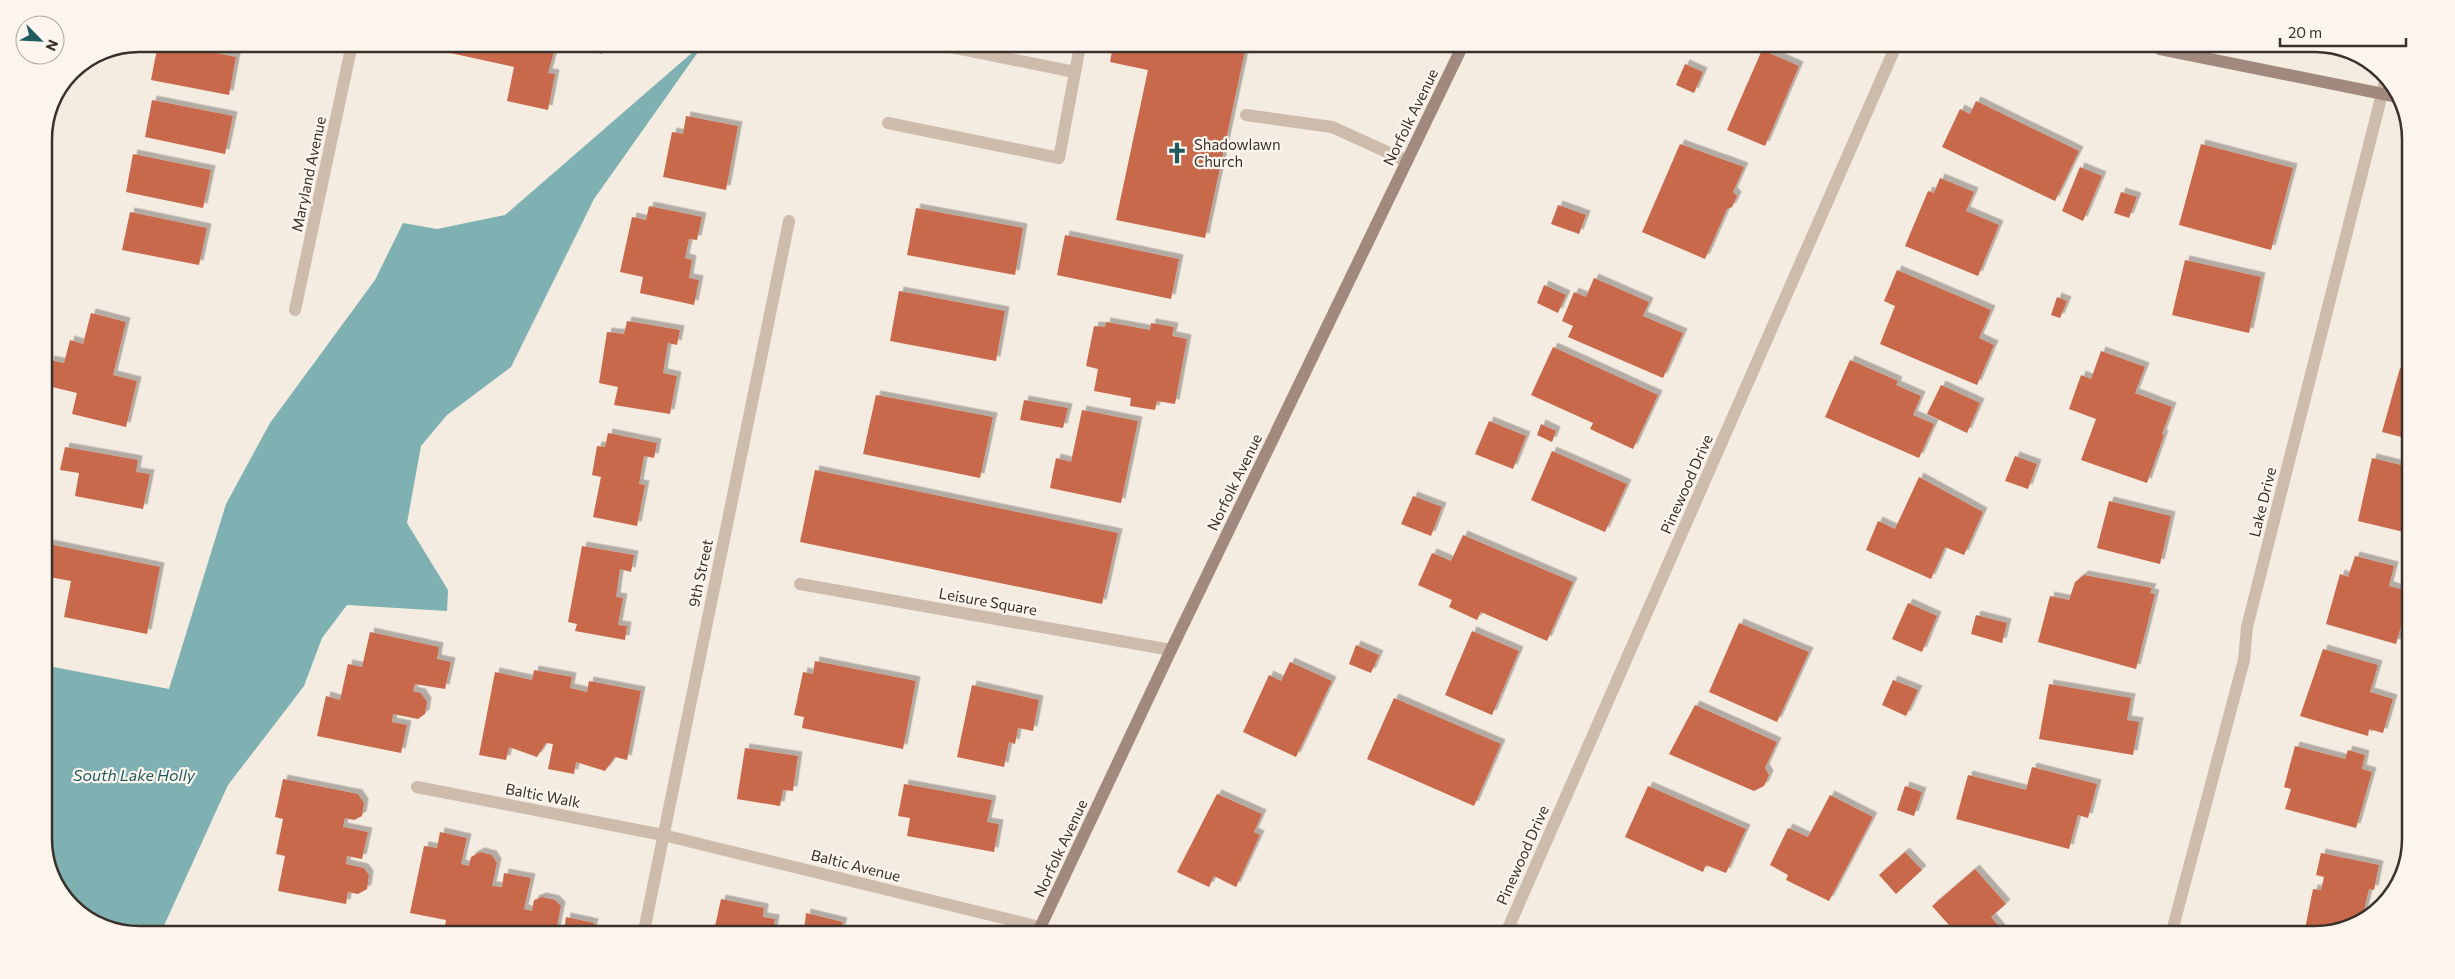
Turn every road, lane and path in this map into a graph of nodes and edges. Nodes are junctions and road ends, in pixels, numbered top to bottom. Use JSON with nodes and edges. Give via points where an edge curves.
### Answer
{"nodes":[{"id":1,"x":350,"y":52,"type":"edge"},
{"id":2,"x":976,"y":52,"type":"edge"},
{"id":3,"x":1079,"y":52,"type":"edge"},
{"id":4,"x":1460,"y":52,"type":"edge"},
{"id":5,"x":1893,"y":52,"type":"edge"},
{"id":6,"x":2179,"y":52,"type":"edge"},
{"id":7,"x":1075,"y":72,"type":"junction"},
{"id":8,"x":2384,"y":87,"type":"edge"},
{"id":9,"x":2383,"y":94,"type":"junction"},
{"id":10,"x":2391,"y":96,"type":"edge"},
{"id":11,"x":1246,"y":115,"type":"dead end"},
{"id":12,"x":888,"y":123,"type":"dead end"},
{"id":13,"x":1407,"y":161,"type":"junction"},
{"id":14,"x":789,"y":221,"type":"dead end"},
{"id":15,"x":295,"y":310,"type":"dead end"},
{"id":16,"x":800,"y":584,"type":"dead end"},
{"id":17,"x":1171,"y":650,"type":"junction"},
{"id":18,"x":417,"y":787,"type":"dead end"},
{"id":19,"x":663,"y":835,"type":"junction"},
{"id":20,"x":645,"y":926,"type":"edge"},
{"id":21,"x":1023,"y":926,"type":"edge"},
{"id":22,"x":1041,"y":926,"type":"edge"},
{"id":23,"x":1509,"y":926,"type":"edge"},
{"id":24,"x":2173,"y":926,"type":"edge"}],
"edges":[{"from":1,"to":15,"type":"street","name":"Maryland Avenue"},
{"from":2,"to":7,"type":"street"},
{"from":3,"to":7,"type":"street"},
{"from":4,"to":13,"type":"main road","name":"Norfolk Avenue"},
{"from":5,"to":23,"type":"street","name":"Pinewood Drive"},
{"from":6,"to":9,"type":"main road"},
{"from":7,"to":12,"type":"street","via":[[1059,158]]},
{"from":8,"to":9,"type":"street","name":"Lake Drive"},
{"from":9,"to":10,"type":"main road"},
{"from":9,"to":24,"type":"street","name":"Lake Drive","via":[[2247,627],[2244,660]]},
{"from":11,"to":13,"type":"street","via":[[1332,127]]},
{"from":13,"to":17,"type":"main road","name":"Norfolk Avenue"},
{"from":14,"to":19,"type":"street","name":"9th Street"},
{"from":16,"to":17,"type":"street","name":"Leisure Square"},
{"from":17,"to":22,"type":"main road","name":"Norfolk Avenue"},
{"from":18,"to":19,"type":"street","name":"Baltic Walk"},
{"from":19,"to":20,"type":"street","name":"9th Street"},
{"from":19,"to":21,"type":"street","name":"Baltic Avenue"}]}
